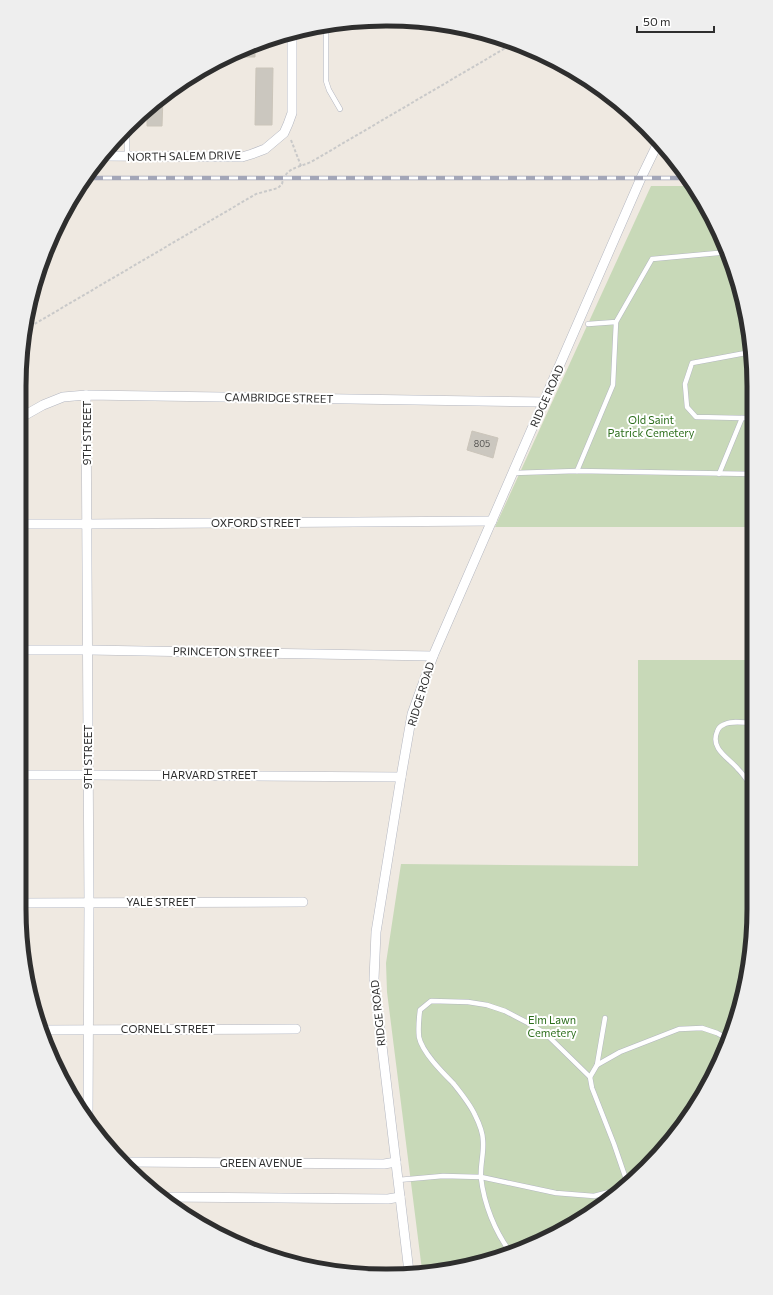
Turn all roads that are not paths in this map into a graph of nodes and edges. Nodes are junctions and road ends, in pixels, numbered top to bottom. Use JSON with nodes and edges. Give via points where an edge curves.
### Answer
{"nodes":[{"id":1,"x":326,"y":31,"type":"edge"},
{"id":2,"x":292,"y":38,"type":"edge"},
{"id":3,"x":340,"y":109,"type":"dead end"},
{"id":4,"x":127,"y":137,"type":"edge"},
{"id":5,"x":656,"y":147,"type":"edge"},
{"id":6,"x":109,"y":156,"type":"edge"},
{"id":7,"x":127,"y":157,"type":"junction"},
{"id":8,"x":721,"y":252,"type":"edge"},
{"id":9,"x":616,"y":322,"type":"junction"},
{"id":10,"x":588,"y":324,"type":"dead end"},
{"id":11,"x":745,"y":353,"type":"edge"},
{"id":12,"x":86,"y":395,"type":"junction"},
{"id":13,"x":544,"y":402,"type":"junction"},
{"id":14,"x":26,"y":415,"type":"edge"},
{"id":15,"x":742,"y":418,"type":"junction"},
{"id":16,"x":747,"y":418,"type":"edge"},
{"id":17,"x":577,"y":471,"type":"junction"},
{"id":18,"x":513,"y":473,"type":"junction"},
{"id":19,"x":719,"y":474,"type":"junction"},
{"id":20,"x":747,"y":474,"type":"edge"},
{"id":21,"x":492,"y":521,"type":"junction"},
{"id":22,"x":26,"y":524,"type":"edge"},
{"id":23,"x":87,"y":524,"type":"junction"},
{"id":24,"x":26,"y":650,"type":"edge"},
{"id":25,"x":88,"y":650,"type":"junction"},
{"id":26,"x":433,"y":656,"type":"junction"},
{"id":27,"x":747,"y":723,"type":"edge"},
{"id":28,"x":26,"y":775,"type":"edge"},
{"id":29,"x":88,"y":775,"type":"junction"},
{"id":30,"x":401,"y":777,"type":"junction"},
{"id":31,"x":747,"y":780,"type":"edge"},
{"id":32,"x":303,"y":902,"type":"dead end"},
{"id":33,"x":26,"y":903,"type":"edge"},
{"id":34,"x":89,"y":903,"type":"junction"},
{"id":35,"x":605,"y":1018,"type":"dead end"},
{"id":36,"x":296,"y":1029,"type":"dead end"},
{"id":37,"x":47,"y":1030,"type":"edge"},
{"id":38,"x":88,"y":1030,"type":"junction"},
{"id":39,"x":723,"y":1037,"type":"edge"},
{"id":40,"x":597,"y":1064,"type":"junction"},
{"id":41,"x":590,"y":1077,"type":"junction"},
{"id":42,"x":88,"y":1110,"type":"edge"},
{"id":43,"x":131,"y":1162,"type":"edge"},
{"id":44,"x":396,"y":1162,"type":"junction"},
{"id":45,"x":481,"y":1177,"type":"junction"},
{"id":46,"x":626,"y":1178,"type":"edge"},
{"id":47,"x":398,"y":1180,"type":"junction"},
{"id":48,"x":610,"y":1192,"type":"edge"},
{"id":49,"x":170,"y":1197,"type":"edge"},
{"id":50,"x":400,"y":1197,"type":"junction"},
{"id":51,"x":508,"y":1248,"type":"edge"},
{"id":52,"x":409,"y":1268,"type":"edge"}],
"edges":[{"from":1,"to":3,"type":"lane","via":[[326,81]]},
{"from":2,"to":7,"type":"street","name":"NORTH SALEM DRIVE","via":[[292,113],[284,133],[264,149],[242,157]]},
{"from":4,"to":7,"type":"lane"},
{"from":5,"to":13,"type":"street","name":"RIDGE ROAD"},
{"from":6,"to":7,"type":"street","name":"NORTH SALEM DRIVE"},
{"from":8,"to":9,"type":"lane","via":[[652,259]]},
{"from":9,"to":10,"type":"lane"},
{"from":9,"to":17,"type":"lane","via":[[612,385]]},
{"from":11,"to":15,"type":"lane","via":[[692,363],[685,384],[687,407],[696,417]]},
{"from":12,"to":13,"type":"street","name":"CAMBRIDGE STREET"},
{"from":12,"to":14,"type":"street","name":"CAMBRIDGE STREET","via":[[63,397]]},
{"from":12,"to":23,"type":"street","name":"9TH STREET"},
{"from":13,"to":18,"type":"street","name":"RIDGE ROAD"},
{"from":15,"to":16,"type":"lane"},
{"from":15,"to":19,"type":"lane"},
{"from":17,"to":18,"type":"lane"},
{"from":17,"to":19,"type":"lane"},
{"from":18,"to":21,"type":"street","name":"RIDGE ROAD"},
{"from":19,"to":20,"type":"lane"},
{"from":21,"to":23,"type":"street","name":"OXFORD STREET"},
{"from":21,"to":26,"type":"street","name":"RIDGE ROAD"},
{"from":22,"to":23,"type":"street","name":"OXFORD STREET"},
{"from":23,"to":25,"type":"street","name":"9TH STREET"},
{"from":24,"to":25,"type":"street","name":"PRINCETON STREET"},
{"from":25,"to":26,"type":"street","name":"PRINCETON STREET"},
{"from":25,"to":29,"type":"street","name":"9TH STREET"},
{"from":26,"to":30,"type":"street","name":"RIDGE ROAD","via":[[412,714]]},
{"from":27,"to":31,"type":"lane","via":[[723,725],[715,737],[721,752]]},
{"from":28,"to":29,"type":"street","name":"HARVARD STREET"},
{"from":29,"to":30,"type":"street","name":"HARVARD STREET"},
{"from":29,"to":34,"type":"street","name":"9TH STREET"},
{"from":30,"to":44,"type":"street","name":"RIDGE ROAD","via":[[376,932],[374,979]]},
{"from":32,"to":34,"type":"street","name":"YALE STREET"},
{"from":33,"to":34,"type":"street","name":"YALE STREET"},
{"from":34,"to":38,"type":"street","name":"9TH STREET"},
{"from":35,"to":40,"type":"lane"},
{"from":36,"to":38,"type":"street","name":"CORNELL STREET"},
{"from":37,"to":38,"type":"street","name":"CORNELL STREET"},
{"from":38,"to":42,"type":"street","name":"9TH STREET"},
{"from":39,"to":40,"type":"lane","via":[[702,1028],[679,1029],[620,1052]]},
{"from":40,"to":41,"type":"lane"},
{"from":41,"to":45,"type":"lane","via":[[546,1034],[505,1011],[468,1002],[431,1002],[420,1010],[419,1038],[431,1058],[465,1098],[481,1128]]},
{"from":41,"to":46,"type":"lane"},
{"from":43,"to":44,"type":"street","name":"GREEN AVENUE"},
{"from":44,"to":47,"type":"street","name":"RIDGE ROAD"},
{"from":45,"to":47,"type":"lane","via":[[443,1176]]},
{"from":45,"to":48,"type":"lane","via":[[556,1193],[594,1196]]},
{"from":45,"to":51,"type":"lane","via":[[493,1223]]},
{"from":47,"to":50,"type":"street","name":"RIDGE ROAD"},
{"from":49,"to":50,"type":"street"},
{"from":50,"to":52,"type":"street","name":"RIDGE ROAD"}]}
